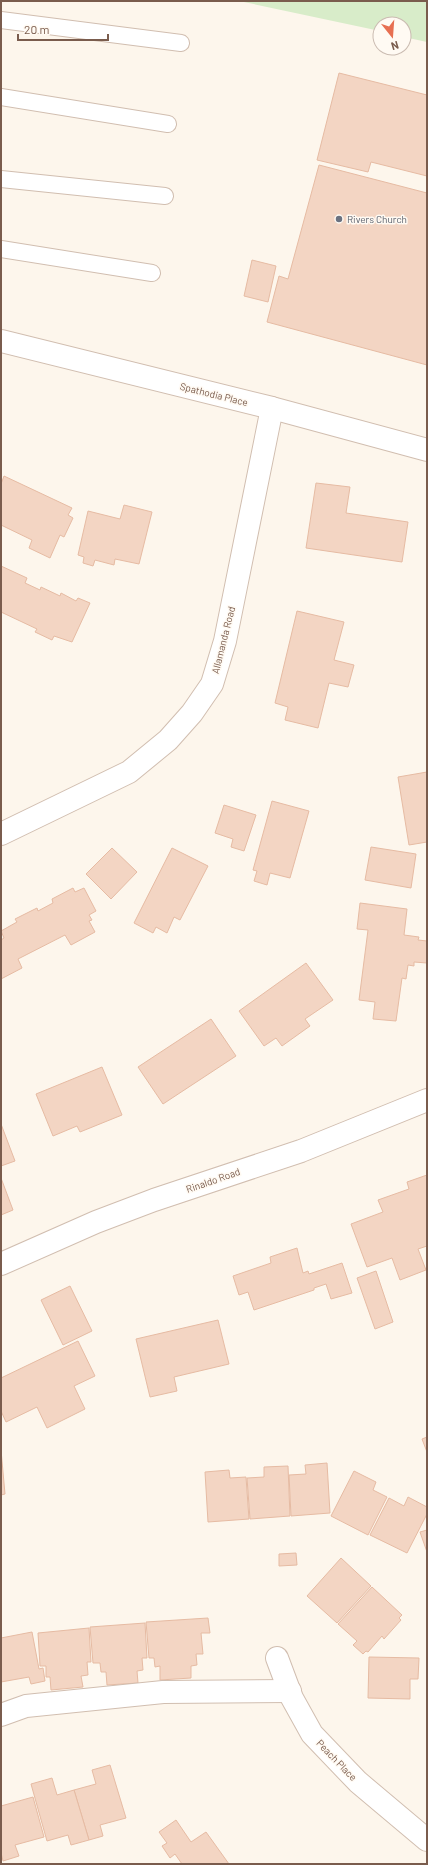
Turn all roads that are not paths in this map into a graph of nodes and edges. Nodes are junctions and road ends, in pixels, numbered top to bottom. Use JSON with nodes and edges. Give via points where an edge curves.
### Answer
{"nodes":[{"id":1,"x":1,"y":20,"type":"edge"},
{"id":2,"x":181,"y":43,"type":"dead end"},
{"id":3,"x":1,"y":97,"type":"edge"},
{"id":4,"x":168,"y":124,"type":"dead end"},
{"id":5,"x":1,"y":179,"type":"edge"},
{"id":6,"x":165,"y":196,"type":"dead end"},
{"id":7,"x":1,"y":248,"type":"edge"},
{"id":8,"x":152,"y":273,"type":"dead end"},
{"id":9,"x":1,"y":341,"type":"edge"},
{"id":10,"x":272,"y":408,"type":"junction"},
{"id":11,"x":427,"y":450,"type":"edge"},
{"id":12,"x":1,"y":834,"type":"edge"},
{"id":13,"x":427,"y":1100,"type":"edge"},
{"id":14,"x":1,"y":1264,"type":"edge"},
{"id":15,"x":277,"y":1658,"type":"dead end"},
{"id":16,"x":290,"y":1691,"type":"junction"},
{"id":17,"x":1,"y":1715,"type":"edge"},
{"id":18,"x":427,"y":1840,"type":"edge"}],
"edges":[{"from":1,"to":2,"type":"lane"},
{"from":3,"to":4,"type":"lane"},
{"from":5,"to":6,"type":"lane"},
{"from":7,"to":8,"type":"lane"},
{"from":9,"to":10,"type":"street","name":"Spathodia Place"},
{"from":10,"to":11,"type":"street","name":"Spathodia Place"},
{"from":10,"to":12,"type":"street","name":"Allamanda Road","via":[[225,641],[212,684],[192,713],[168,740],[129,772]]},
{"from":13,"to":14,"type":"street","name":"Rinaldo Road","via":[[301,1151],[96,1222]]},
{"from":15,"to":16,"type":"street","name":"Peach Place"},
{"from":16,"to":17,"type":"street","via":[[163,1692],[26,1706]]},
{"from":16,"to":18,"type":"street","name":"Peach Place","via":[[312,1734],[358,1782]]}]}
